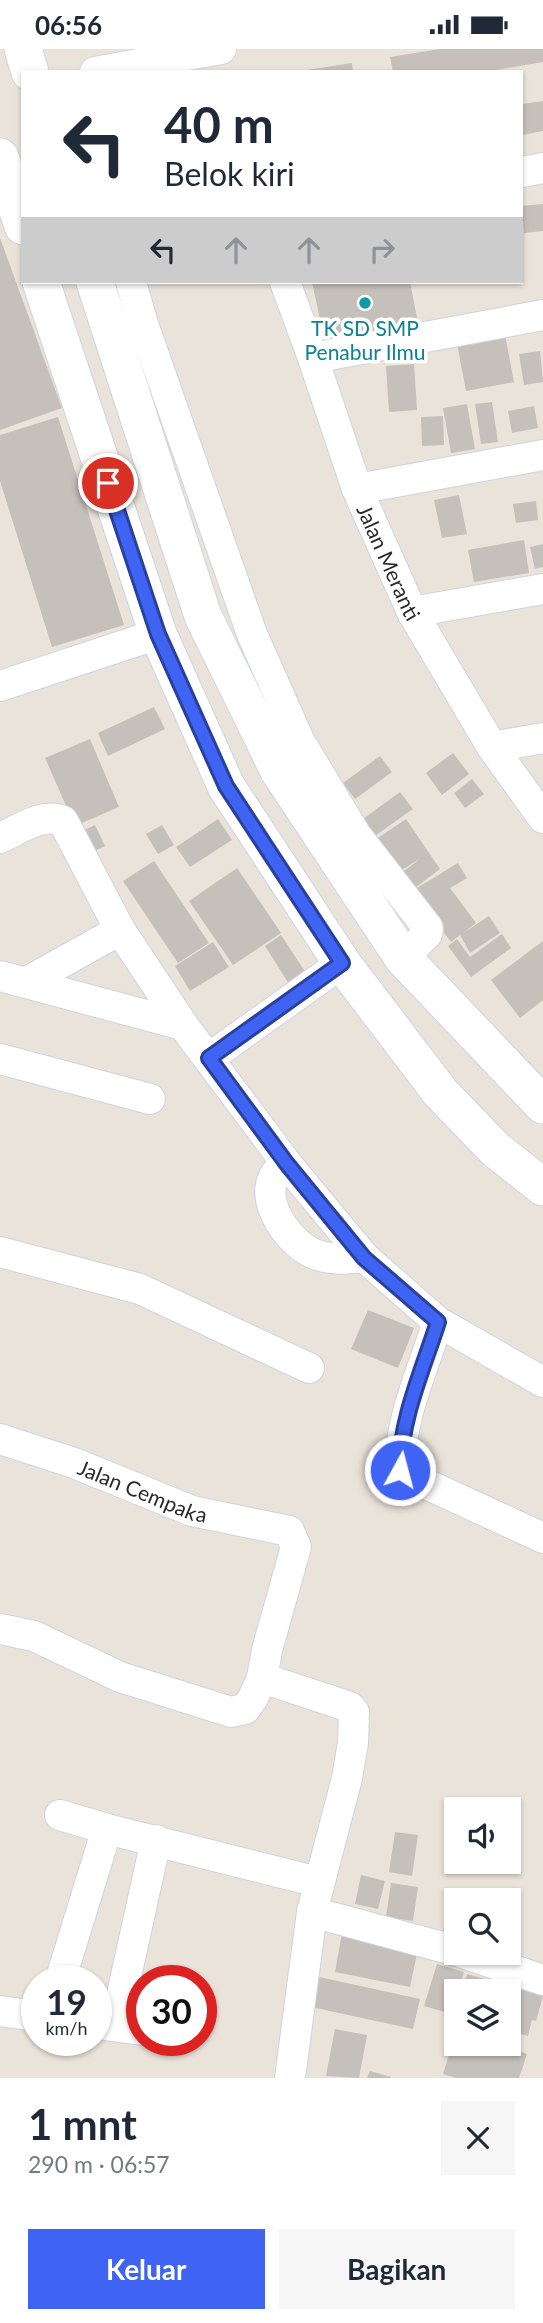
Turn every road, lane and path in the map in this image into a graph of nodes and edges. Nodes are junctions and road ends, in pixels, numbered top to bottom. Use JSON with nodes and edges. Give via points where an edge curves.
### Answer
{"nodes":[{"id":1,"x":23,"y":49,"type":"edge"},
{"id":2,"x":221,"y":49,"type":"edge"},
{"id":3,"x":29,"y":70,"type":"edge"},
{"id":4,"x":106,"y":70,"type":"edge"},
{"id":5,"x":0,"y":157,"type":"edge"},
{"id":6,"x":543,"y":168,"type":"edge"},
{"id":7,"x":523,"y":171,"type":"edge"},
{"id":8,"x":21,"y":220,"type":"edge"},
{"id":9,"x":42,"y":284,"type":"edge"},
{"id":10,"x":96,"y":284,"type":"edge"},
{"id":11,"x":131,"y":284,"type":"edge"},
{"id":12,"x":286,"y":284,"type":"edge"},
{"id":13,"x":543,"y":314,"type":"edge"},
{"id":14,"x":127,"y":329,"type":"junction"},
{"id":15,"x":313,"y":358,"type":"junction"},
{"id":16,"x":543,"y":455,"type":"edge"},
{"id":17,"x":357,"y":489,"type":"junction"},
{"id":18,"x":211,"y":513,"type":"junction"},
{"id":19,"x":173,"y":527,"type":"junction"},
{"id":20,"x":543,"y":589,"type":"edge"},
{"id":21,"x":412,"y":612,"type":"junction"},
{"id":22,"x":158,"y":634,"type":"junction"},
{"id":23,"x":0,"y":686,"type":"edge"},
{"id":24,"x":543,"y":738,"type":"edge"},
{"id":25,"x":492,"y":747,"type":"junction"},
{"id":26,"x":543,"y":818,"type":"edge"},
{"id":27,"x":0,"y":838,"type":"edge"},
{"id":28,"x":120,"y":930,"type":"junction"},
{"id":29,"x":403,"y":958,"type":"junction"},
{"id":30,"x":342,"y":963,"type":"junction"},
{"id":31,"x":12,"y":979,"type":"edge"},
{"id":32,"x":183,"y":1025,"type":"junction"},
{"id":33,"x":209,"y":1058,"type":"junction"},
{"id":34,"x":0,"y":1059,"type":"edge"},
{"id":35,"x":150,"y":1099,"type":"dead end"},
{"id":36,"x":543,"y":1105,"type":"edge"},
{"id":37,"x":287,"y":1164,"type":"junction"},
{"id":38,"x":543,"y":1187,"type":"edge"},
{"id":39,"x":0,"y":1252,"type":"edge"},
{"id":40,"x":364,"y":1258,"type":"junction"},
{"id":41,"x":438,"y":1322,"type":"junction"},
{"id":42,"x":309,"y":1369,"type":"dead end"},
{"id":43,"x":543,"y":1382,"type":"edge"},
{"id":44,"x":0,"y":1439,"type":"edge"},
{"id":45,"x":543,"y":1538,"type":"edge"},
{"id":46,"x":0,"y":1629,"type":"edge"},
{"id":47,"x":262,"y":1678,"type":"junction"},
{"id":48,"x":61,"y":1815,"type":"dead end"},
{"id":49,"x":107,"y":1829,"type":"junction"},
{"id":50,"x":156,"y":1840,"type":"junction"},
{"id":51,"x":318,"y":1882,"type":"junction"},
{"id":52,"x":312,"y":1912,"type":"junction"},
{"id":53,"x":444,"y":1948,"type":"edge"},
{"id":54,"x":65,"y":1965,"type":"edge"},
{"id":55,"x":499,"y":1965,"type":"edge"},
{"id":56,"x":543,"y":1980,"type":"edge"},
{"id":57,"x":0,"y":2011,"type":"edge"},
{"id":58,"x":21,"y":2014,"type":"edge"},
{"id":59,"x":118,"y":2027,"type":"edge"},
{"id":60,"x":290,"y":2078,"type":"edge"}],
"edges":[{"from":1,"to":3,"type":"street"},
{"from":2,"to":4,"type":"street"},
{"from":5,"to":8,"type":"street"},
{"from":6,"to":7,"type":"street"},
{"from":9,"to":22,"type":"street"},
{"from":10,"to":14,"type":"street"},
{"from":11,"to":14,"type":"street"},
{"from":12,"to":15,"type":"street","name":"Jalan Meranti"},
{"from":13,"to":15,"type":"street"},
{"from":14,"to":18,"type":"street"},
{"from":14,"to":19,"type":"street"},
{"from":15,"to":17,"type":"street","name":"Jalan Meranti"},
{"from":16,"to":17,"type":"street"},
{"from":17,"to":21,"type":"street","name":"Jalan Meranti"},
{"from":18,"to":19,"type":"street"},
{"from":18,"to":29,"type":"street","via":[[252,634],[299,740],[356,835],[428,928]]},
{"from":19,"to":29,"type":"street","via":[[203,617],[279,771]]},
{"from":20,"to":21,"type":"street"},
{"from":21,"to":25,"type":"street","name":"Jalan Meranti"},
{"from":22,"to":23,"type":"street"},
{"from":22,"to":30,"type":"street","via":[[226,786]]},
{"from":24,"to":25,"type":"street"},
{"from":25,"to":26,"type":"street","name":"Jalan Meranti"},
{"from":27,"to":28,"type":"street","via":[[44,819],[63,821]]},
{"from":28,"to":31,"type":"street"},
{"from":28,"to":32,"type":"street"},
{"from":29,"to":36,"type":"street"},
{"from":30,"to":33,"type":"street"},
{"from":30,"to":38,"type":"street","via":[[440,1092],[495,1149]]},
{"from":31,"to":32,"type":"street"},
{"from":32,"to":33,"type":"street"},
{"from":33,"to":37,"type":"street"},
{"from":34,"to":35,"type":"street"},
{"from":37,"to":40,"type":"street"},
{"from":37,"to":40,"type":"street","via":[[276,1169],[269,1197],[289,1235],[322,1256]]},
{"from":39,"to":42,"type":"street","via":[[139,1289]]},
{"from":40,"to":41,"type":"street"},
{"from":41,"to":43,"type":"street"},
{"from":41,"to":45,"type":"street","via":[[411,1405],[400,1470]]},
{"from":44,"to":47,"type":"street","name":"Jalan Cempaka","via":[[74,1463],[192,1511],[289,1531],[296,1547]]},
{"from":46,"to":47,"type":"street","via":[[34,1636],[120,1677],[231,1712],[245,1710]]},
{"from":47,"to":51,"type":"street","via":[[343,1703],[354,1712],[347,1778]]},
{"from":48,"to":49,"type":"street"},
{"from":49,"to":50,"type":"street"},
{"from":49,"to":54,"type":"street"},
{"from":50,"to":51,"type":"street"},
{"from":50,"to":59,"type":"street"},
{"from":51,"to":52,"type":"street"},
{"from":52,"to":53,"type":"street"},
{"from":52,"to":60,"type":"street"},
{"from":55,"to":56,"type":"street"},
{"from":57,"to":58,"type":"street"}]}
